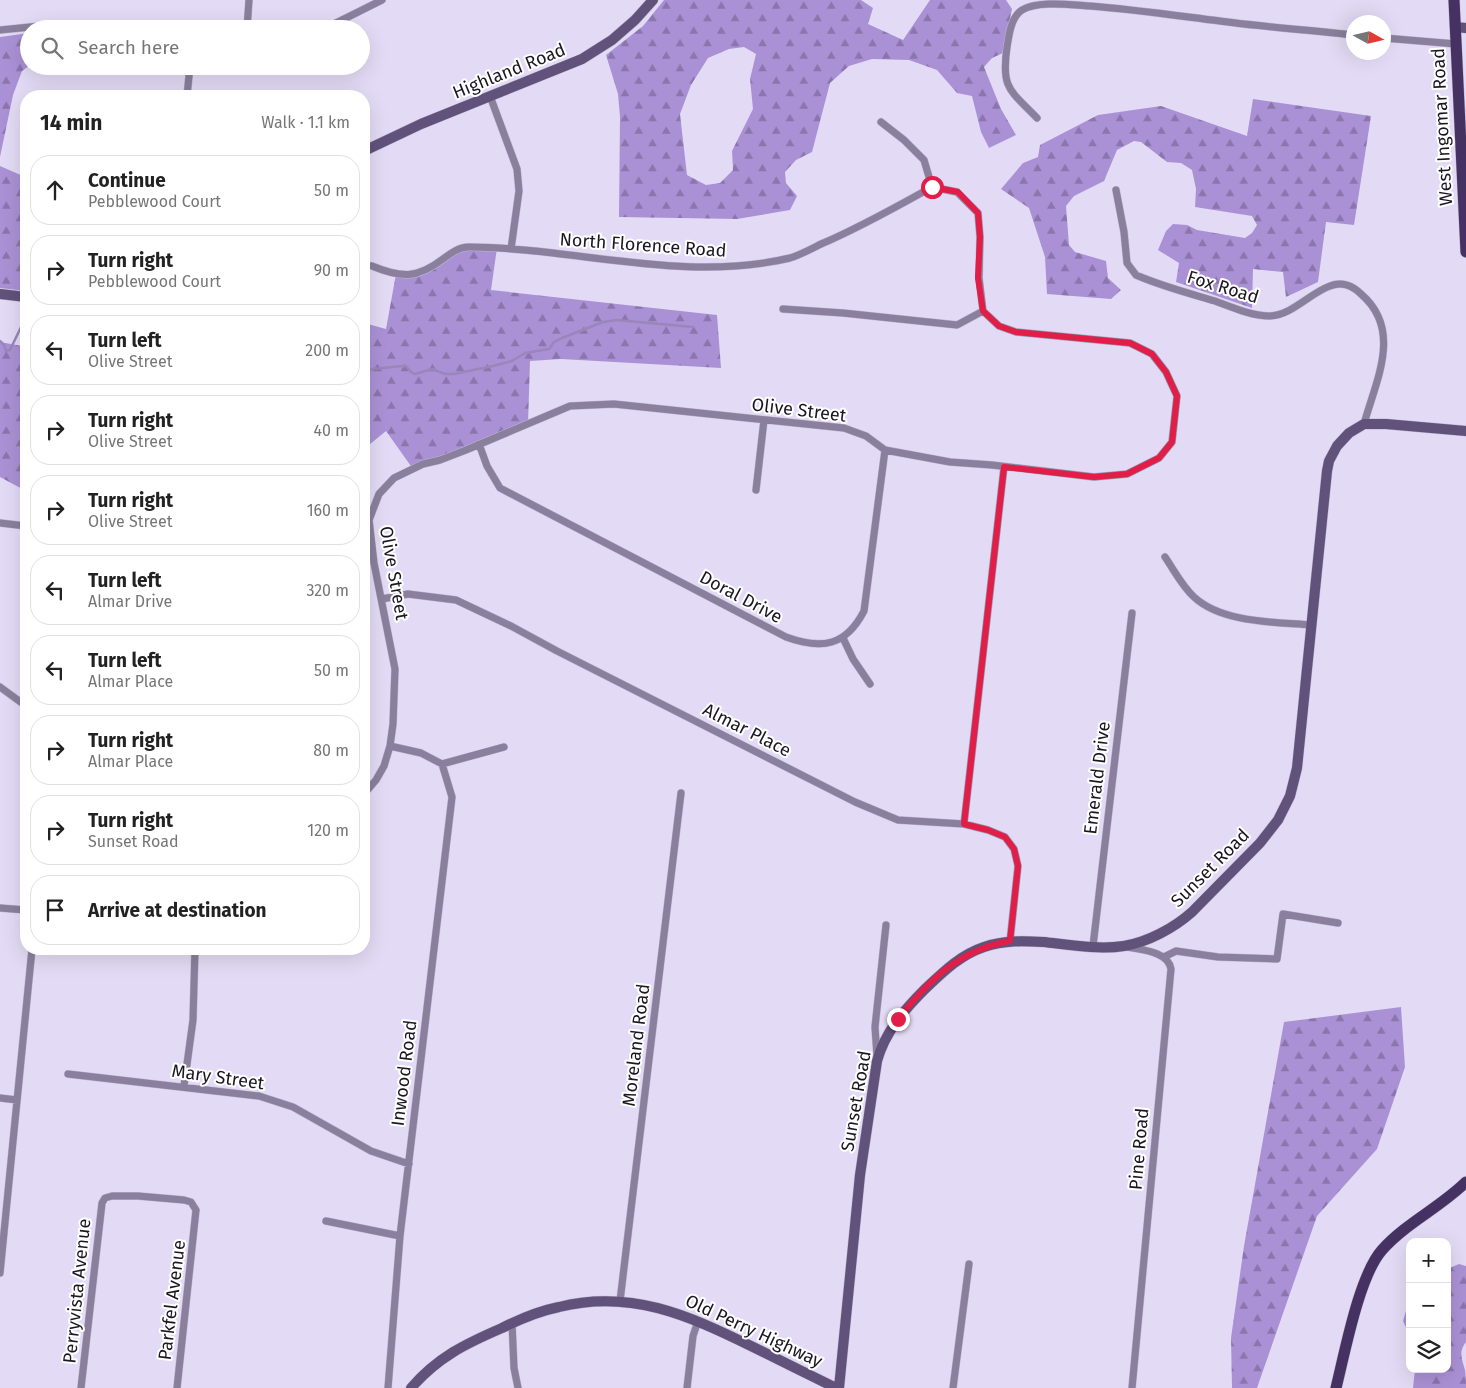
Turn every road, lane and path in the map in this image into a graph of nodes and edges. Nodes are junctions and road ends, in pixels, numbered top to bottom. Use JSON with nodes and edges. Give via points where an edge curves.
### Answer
{"nodes":[{"id":1,"x":249,"y":0,"type":"edge"},
{"id":2,"x":382,"y":0,"type":"edge"},
{"id":3,"x":653,"y":0,"type":"edge"},
{"id":4,"x":1454,"y":0,"type":"edge"},
{"id":5,"x":248,"y":20,"type":"edge"},
{"id":6,"x":342,"y":20,"type":"edge"},
{"id":7,"x":1460,"y":27,"type":"edge"},
{"id":8,"x":20,"y":28,"type":"edge"},
{"id":9,"x":0,"y":30,"type":"edge"},
{"id":10,"x":1346,"y":34,"type":"edge"},
{"id":11,"x":1391,"y":39,"type":"edge"},
{"id":12,"x":1456,"y":44,"type":"junction"},
{"id":13,"x":189,"y":75,"type":"edge"},
{"id":14,"x":188,"y":90,"type":"edge"},
{"id":15,"x":490,"y":96,"type":"junction"},
{"id":16,"x":1037,"y":118,"type":"dead end"},
{"id":17,"x":881,"y":122,"type":"dead end"},
{"id":18,"x":370,"y":148,"type":"edge"},
{"id":19,"x":932,"y":187,"type":"junction"},
{"id":20,"x":1116,"y":190,"type":"dead end"},
{"id":21,"x":1465,"y":226,"type":"edge"},
{"id":22,"x":511,"y":249,"type":"junction"},
{"id":23,"x":1466,"y":252,"type":"edge"},
{"id":24,"x":372,"y":266,"type":"dead end"},
{"id":25,"x":0,"y":294,"type":"edge"},
{"id":26,"x":20,"y":296,"type":"edge"},
{"id":27,"x":783,"y":309,"type":"dead end"},
{"id":28,"x":983,"y":311,"type":"junction"},
{"id":29,"x":764,"y":420,"type":"junction"},
{"id":30,"x":1364,"y":424,"type":"junction"},
{"id":31,"x":1466,"y":431,"type":"edge"},
{"id":32,"x":479,"y":444,"type":"junction"},
{"id":33,"x":885,"y":450,"type":"junction"},
{"id":34,"x":1004,"y":467,"type":"junction"},
{"id":35,"x":756,"y":490,"type":"dead end"},
{"id":36,"x":370,"y":517,"type":"edge"},
{"id":37,"x":0,"y":523,"type":"edge"},
{"id":38,"x":20,"y":525,"type":"edge"},
{"id":39,"x":370,"y":529,"type":"edge"},
{"id":40,"x":1165,"y":557,"type":"dead end"},
{"id":41,"x":382,"y":599,"type":"junction"},
{"id":42,"x":1132,"y":613,"type":"dead end"},
{"id":43,"x":1312,"y":625,"type":"junction"},
{"id":44,"x":842,"y":638,"type":"junction"},
{"id":45,"x":870,"y":684,"type":"dead end"},
{"id":46,"x":0,"y":687,"type":"edge"},
{"id":47,"x":20,"y":702,"type":"edge"},
{"id":48,"x":390,"y":746,"type":"junction"},
{"id":49,"x":504,"y":747,"type":"dead end"},
{"id":50,"x":442,"y":764,"type":"junction"},
{"id":51,"x":370,"y":787,"type":"edge"},
{"id":52,"x":681,"y":792,"type":"dead end"},
{"id":53,"x":964,"y":824,"type":"junction"},
{"id":54,"x":0,"y":908,"type":"edge"},
{"id":55,"x":20,"y":910,"type":"edge"},
{"id":56,"x":1338,"y":923,"type":"dead end"},
{"id":57,"x":886,"y":925,"type":"dead end"},
{"id":58,"x":1010,"y":941,"type":"junction"},
{"id":59,"x":1093,"y":946,"type":"junction"},
{"id":60,"x":1124,"y":946,"type":"junction"},
{"id":61,"x":31,"y":955,"type":"edge"},
{"id":62,"x":195,"y":955,"type":"edge"},
{"id":63,"x":1164,"y":958,"type":"junction"},
{"id":64,"x":877,"y":1061,"type":"junction"},
{"id":65,"x":68,"y":1074,"type":"dead end"},
{"id":66,"x":184,"y":1086,"type":"junction"},
{"id":67,"x":0,"y":1098,"type":"edge"},
{"id":68,"x":17,"y":1100,"type":"junction"},
{"id":69,"x":409,"y":1164,"type":"junction"},
{"id":70,"x":1466,"y":1182,"type":"edge"},
{"id":71,"x":105,"y":1198,"type":"joint"},
{"id":72,"x":326,"y":1222,"type":"dead end"},
{"id":73,"x":400,"y":1236,"type":"junction"},
{"id":74,"x":969,"y":1264,"type":"dead end"},
{"id":75,"x":0,"y":1274,"type":"edge"},
{"id":76,"x":620,"y":1301,"type":"junction"},
{"id":77,"x":698,"y":1321,"type":"junction"},
{"id":78,"x":512,"y":1323,"type":"junction"},
{"id":79,"x":81,"y":1388,"type":"edge"},
{"id":80,"x":177,"y":1388,"type":"edge"},
{"id":81,"x":388,"y":1388,"type":"edge"},
{"id":82,"x":412,"y":1388,"type":"edge"},
{"id":83,"x":518,"y":1388,"type":"edge"},
{"id":84,"x":687,"y":1388,"type":"edge"},
{"id":85,"x":838,"y":1388,"type":"edge"},
{"id":86,"x":953,"y":1388,"type":"edge"},
{"id":87,"x":1132,"y":1388,"type":"edge"},
{"id":88,"x":1336,"y":1388,"type":"edge"}],
"edges":[{"from":1,"to":5,"type":"street"},
{"from":2,"to":6,"type":"street"},
{"from":3,"to":15,"type":"street","name":"Highland Road","via":[[603,47],[582,59]]},
{"from":4,"to":7,"type":"main road","name":"West Ingomar Road"},
{"from":7,"to":12,"type":"main road","name":"West Ingomar Road"},
{"from":8,"to":9,"type":"street"},
{"from":10,"to":16,"type":"street","via":[[1136,9],[1062,4],[1030,6],[1017,15],[1012,25],[1004,76],[1010,90]]},
{"from":11,"to":12,"type":"street"},
{"from":12,"to":21,"type":"main road","name":"West Ingomar Road"},
{"from":13,"to":14,"type":"street"},
{"from":15,"to":18,"type":"street","name":"Highland Road"},
{"from":15,"to":22,"type":"street","via":[[517,169],[519,191]]},
{"from":17,"to":19,"type":"street","via":[[924,160]]},
{"from":19,"to":22,"type":"street","name":"North Florence Road","via":[[850,232],[791,258],[730,268],[650,264]]},
{"from":19,"to":28,"type":"street","via":[[958,192],[978,213],[978,278]]},
{"from":20,"to":30,"type":"street","name":"Fox Road","via":[[1127,264],[1136,275],[1231,307],[1270,316],[1290,309],[1331,285],[1347,285],[1362,294],[1378,315],[1384,351]]},
{"from":21,"to":23,"type":"main road","name":"West Ingomar Road"},
{"from":22,"to":24,"type":"street","name":"North Florence Road","via":[[458,249],[412,275],[396,274]]},
{"from":25,"to":26,"type":"street"},
{"from":27,"to":28,"type":"street","via":[[957,326]]},
{"from":28,"to":34,"type":"street","name":"Olive Street","via":[[999,326],[1016,332],[1130,343],[1152,354],[1166,372],[1177,396],[1172,442],[1159,458],[1127,474],[1094,477]]},
{"from":29,"to":32,"type":"street","name":"Olive Street","via":[[614,404],[570,406]]},
{"from":29,"to":33,"type":"street","name":"Olive Street","via":[[844,428],[866,436]]},
{"from":29,"to":35,"type":"street"},
{"from":30,"to":31,"type":"street"},
{"from":30,"to":43,"type":"street","name":"Sunset Road","via":[[1348,433],[1329,461]]},
{"from":32,"to":36,"type":"street","name":"Olive Street","via":[[394,478],[379,494]]},
{"from":32,"to":44,"type":"street","name":"Doral Drive","via":[[500,488],[786,638],[816,645]]},
{"from":33,"to":34,"type":"street","name":"Olive Street","via":[[950,462]]},
{"from":33,"to":44,"type":"street","via":[[864,610],[856,626]]},
{"from":34,"to":53,"type":"street"},
{"from":37,"to":38,"type":"street"},
{"from":39,"to":41,"type":"street","name":"Olive Street"},
{"from":40,"to":43,"type":"street","via":[[1188,591],[1209,608],[1239,618]]},
{"from":41,"to":48,"type":"street","name":"Olive Street","via":[[395,669]]},
{"from":41,"to":53,"type":"street","name":"Almar Place","via":[[408,594],[456,600],[855,802],[898,820]]},
{"from":42,"to":59,"type":"street","name":"Emerald Drive"},
{"from":43,"to":60,"type":"street","name":"Sunset Road","via":[[1297,768],[1283,811],[1260,843],[1184,918],[1151,937]]},
{"from":44,"to":45,"type":"street"},
{"from":46,"to":47,"type":"street"},
{"from":48,"to":50,"type":"street","via":[[421,753]]},
{"from":48,"to":51,"type":"street","name":"Olive Street","via":[[384,766]]},
{"from":49,"to":50,"type":"street"},
{"from":50,"to":69,"type":"street","name":"Inwood Road","via":[[452,797]]},
{"from":52,"to":76,"type":"street","name":"Moreland Road"},
{"from":53,"to":58,"type":"street","name":"Almar Place","via":[[1005,837],[1014,849],[1018,866]]},
{"from":54,"to":55,"type":"street"},
{"from":56,"to":63,"type":"street","via":[[1283,914],[1277,959],[1176,952]]},
{"from":57,"to":64,"type":"street","via":[[875,1027]]},
{"from":58,"to":59,"type":"street","name":"Sunset Road"},
{"from":58,"to":64,"type":"street","name":"Sunset Road","via":[[972,952],[944,972],[898,1019],[884,1041]]},
{"from":59,"to":60,"type":"street","name":"Sunset Road"},
{"from":60,"to":63,"type":"street"},
{"from":61,"to":68,"type":"street"},
{"from":62,"to":66,"type":"street","via":[[193,1020]]},
{"from":63,"to":87,"type":"street","name":"Pine Road","via":[[1170,965],[1171,974]]},
{"from":64,"to":85,"type":"street","name":"Sunset Road","via":[[860,1175]]},
{"from":65,"to":66,"type":"street","name":"Mary Street"},
{"from":66,"to":69,"type":"street","name":"Mary Street","via":[[259,1096],[293,1107],[371,1151]]},
{"from":67,"to":68,"type":"street"},
{"from":68,"to":75,"type":"street"},
{"from":69,"to":73,"type":"street","name":"Inwood Road"},
{"from":70,"to":88,"type":"main road","via":[[1406,1227],[1376,1258],[1362,1291]]},
{"from":71,"to":79,"type":"street","name":"Perryvista Avenue","via":[[97,1238]]},
{"from":71,"to":80,"type":"street","name":"Parkfel Avenue","via":[[138,1196],[184,1200],[191,1202],[196,1210]]},
{"from":72,"to":73,"type":"street"},
{"from":73,"to":81,"type":"street","name":"Inwood Road"},
{"from":74,"to":86,"type":"street"},
{"from":76,"to":77,"type":"street","name":"Old Perry Highway","via":[[654,1306]]},
{"from":76,"to":78,"type":"street","name":"Old Perry Highway","via":[[564,1305]]},
{"from":77,"to":84,"type":"street","via":[[693,1336]]},
{"from":77,"to":85,"type":"street","name":"Old Perry Highway"},
{"from":78,"to":82,"type":"street","name":"Old Perry Highway","via":[[450,1353],[433,1365]]},
{"from":78,"to":83,"type":"street"}]}
